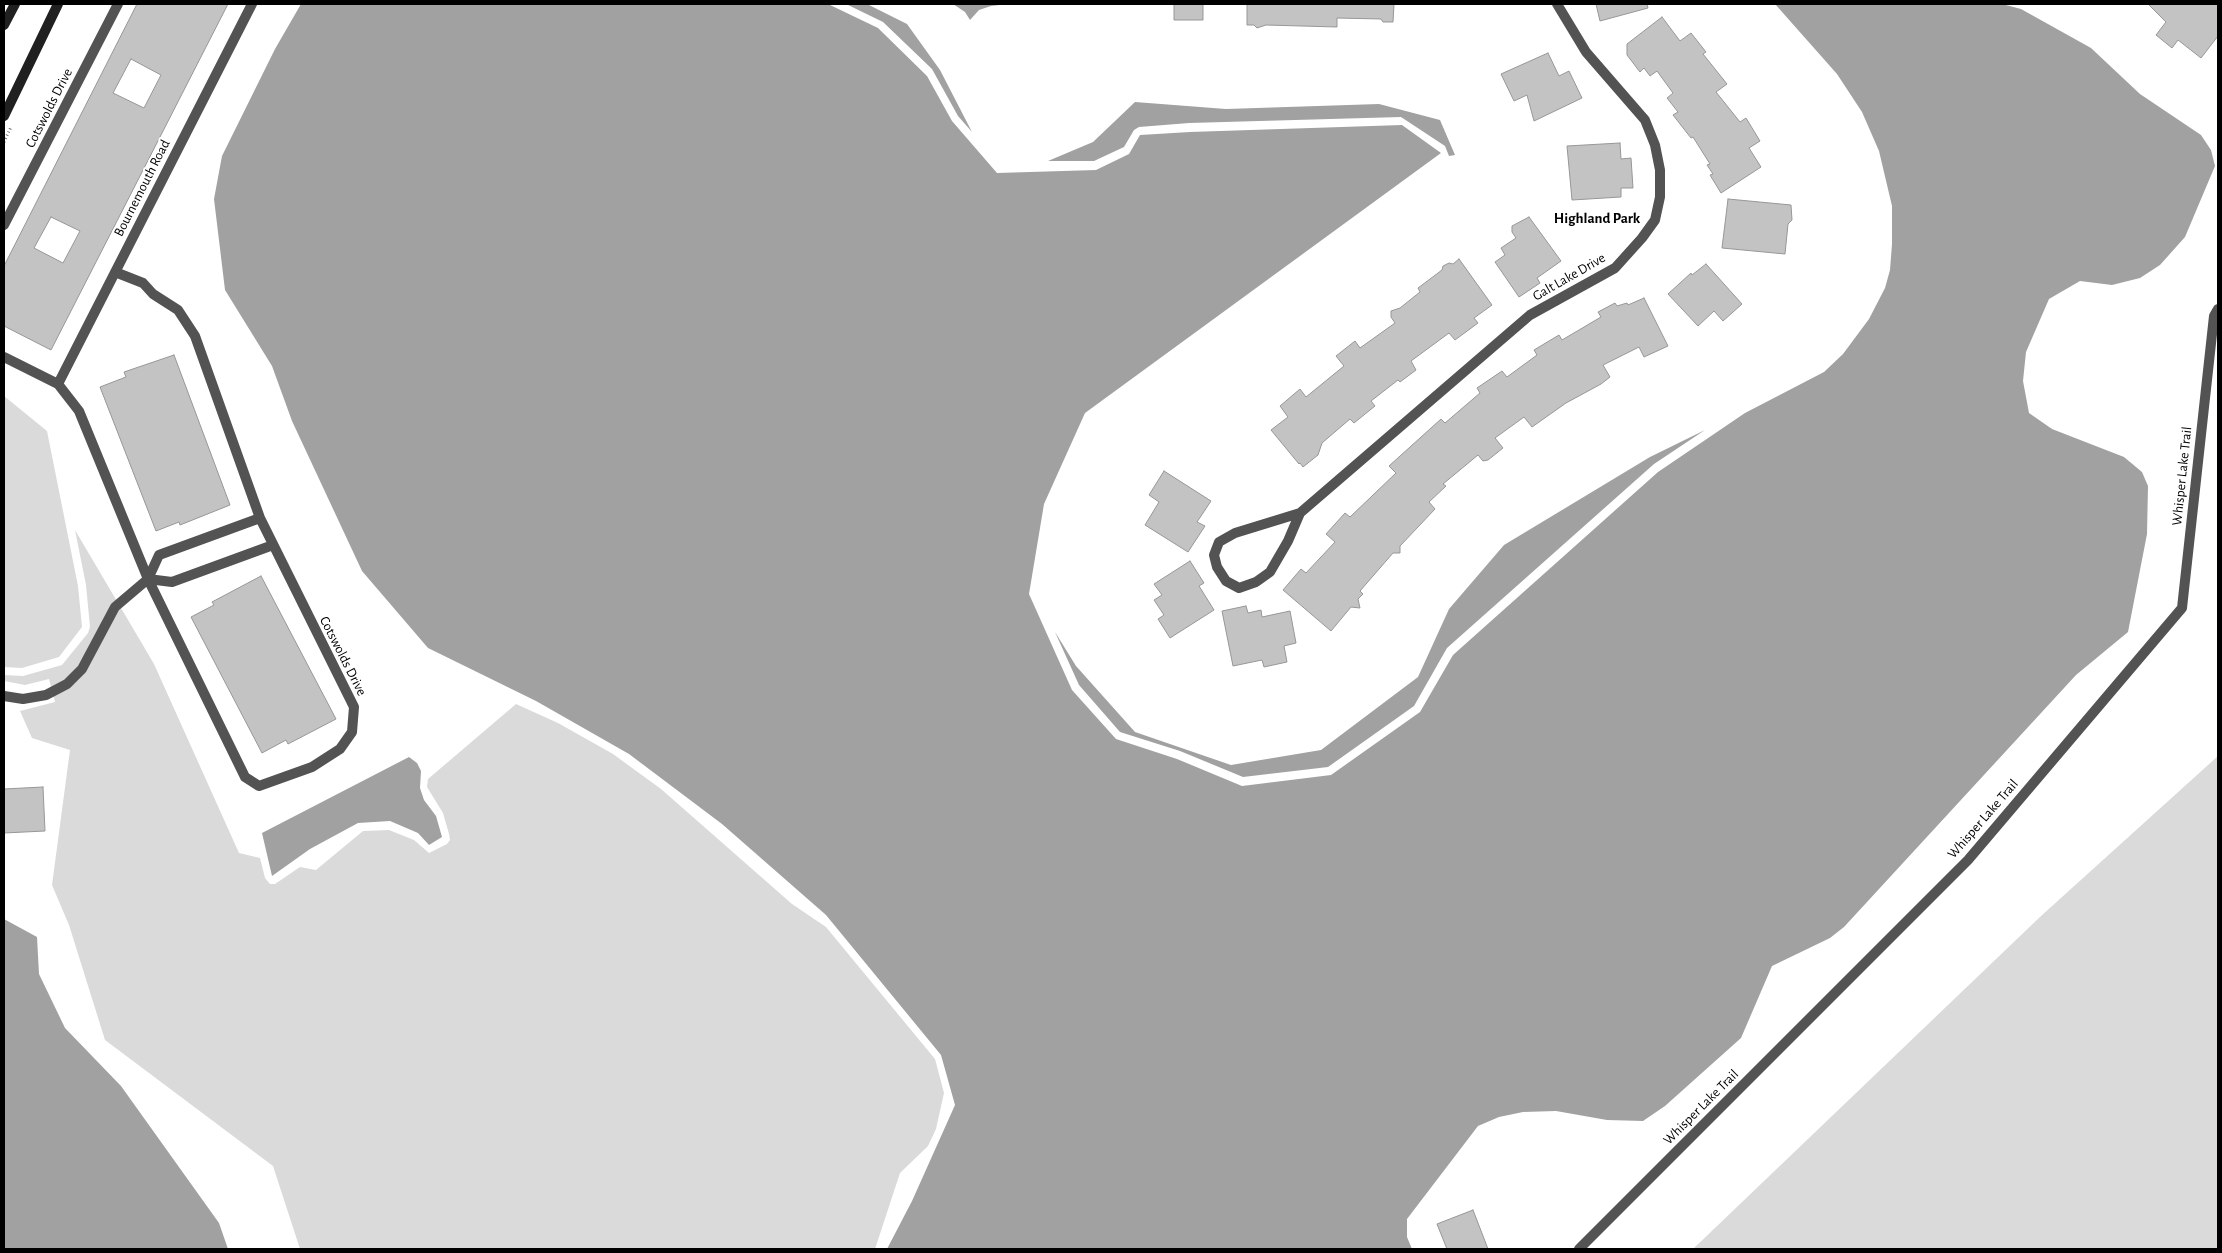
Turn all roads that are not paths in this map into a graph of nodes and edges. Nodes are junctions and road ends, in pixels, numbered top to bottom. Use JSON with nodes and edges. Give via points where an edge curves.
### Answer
{"nodes":[{"id":1,"x":15,"y":4,"type":"edge"},
{"id":2,"x":58,"y":4,"type":"edge"},
{"id":3,"x":118,"y":4,"type":"edge"},
{"id":4,"x":252,"y":4,"type":"edge"},
{"id":5,"x":1557,"y":4,"type":"edge"},
{"id":6,"x":4,"y":25,"type":"edge"},
{"id":7,"x":4,"y":116,"type":"edge"},
{"id":8,"x":4,"y":225,"type":"edge"},
{"id":9,"x":115,"y":272,"type":"junction"},
{"id":10,"x":2218,"y":308,"type":"edge"},
{"id":11,"x":4,"y":357,"type":"edge"},
{"id":12,"x":58,"y":384,"type":"junction"},
{"id":13,"x":1300,"y":513,"type":"junction"},
{"id":14,"x":260,"y":518,"type":"junction"},
{"id":15,"x":273,"y":544,"type":"junction"},
{"id":16,"x":148,"y":579,"type":"junction"},
{"id":17,"x":4,"y":696,"type":"edge"},
{"id":18,"x":1579,"y":1249,"type":"edge"}],
"edges":[{"from":1,"to":6,"type":"main road"},
{"from":2,"to":7,"type":"main road"},
{"from":3,"to":8,"type":"street","name":"Cotswolds Drive"},
{"from":4,"to":9,"type":"street","name":"Bournemouth Road"},
{"from":5,"to":13,"type":"street","name":"Galt Lake Drive","via":[[1586,52],[1645,120],[1660,170],[1660,197],[1655,220],[1615,268],[1530,316]]},
{"from":9,"to":12,"type":"street","name":"Bournemouth Road"},
{"from":9,"to":14,"type":"street","name":"Cotswolds Drive","via":[[143,283],[153,294],[178,310],[195,336]]},
{"from":10,"to":18,"type":"street","name":"Whisper Lake Trail","via":[[2214,316],[2182,608],[1968,860]]},
{"from":11,"to":12,"type":"street","name":"Cotswolds Drive"},
{"from":12,"to":16,"type":"street","name":"Cotswolds Drive","via":[[79,411]]},
{"from":13,"to":13,"type":"street","name":"Galt Lake Drive","via":[[1270,572],[1239,588],[1226,581],[1214,555],[1220,542],[1235,533]]},
{"from":14,"to":15,"type":"street","name":"Cotswolds Drive"},
{"from":14,"to":16,"type":"street","via":[[159,555]]},
{"from":15,"to":16,"type":"street","via":[[172,582]]},
{"from":15,"to":16,"type":"street","name":"Cotswolds Drive","via":[[354,707],[352,732],[340,749],[312,767],[259,786],[244,777]]},
{"from":16,"to":17,"type":"street","via":[[115,607],[82,669],[68,684],[46,695],[23,699]]}]}
